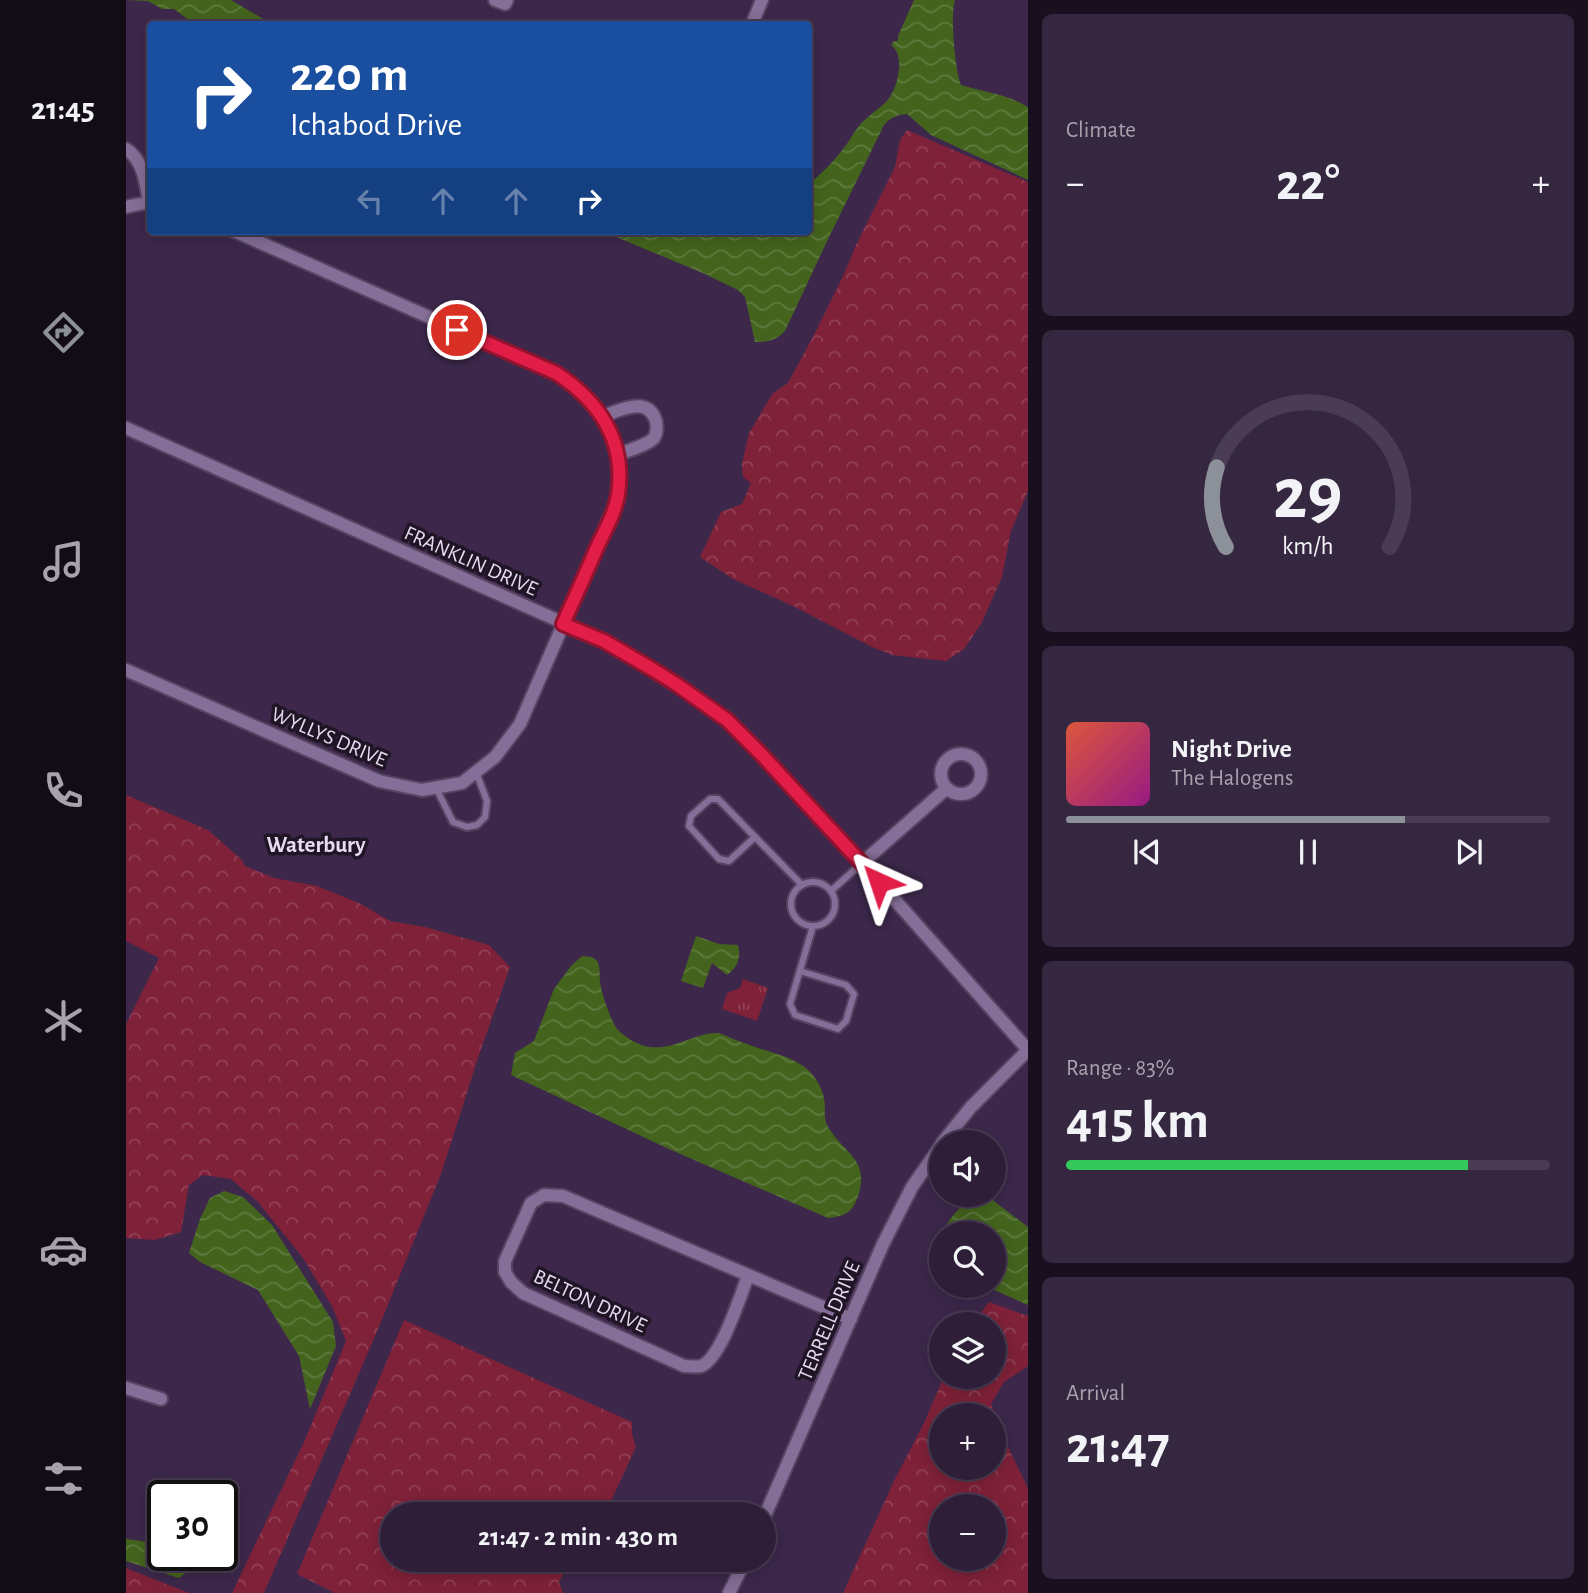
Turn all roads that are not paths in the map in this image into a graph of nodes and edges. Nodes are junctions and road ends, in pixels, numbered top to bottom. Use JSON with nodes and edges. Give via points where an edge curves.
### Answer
{"nodes":[{"id":1,"x":495,"y":0,"type":"edge"},
{"id":2,"x":507,"y":0,"type":"edge"},
{"id":3,"x":762,"y":0,"type":"edge"},
{"id":4,"x":753,"y":21,"type":"edge"},
{"id":5,"x":126,"y":149,"type":"edge"},
{"id":6,"x":147,"y":189,"type":"edge"},
{"id":7,"x":147,"y":203,"type":"edge"},
{"id":8,"x":126,"y":207,"type":"edge"},
{"id":9,"x":243,"y":235,"type":"edge"},
{"id":10,"x":603,"y":416,"type":"junction"},
{"id":11,"x":126,"y":428,"type":"edge"},
{"id":12,"x":617,"y":455,"type":"junction"},
{"id":13,"x":563,"y":624,"type":"junction"},
{"id":14,"x":126,"y":670,"type":"edge"},
{"id":15,"x":476,"y":772,"type":"junction"},
{"id":16,"x":436,"y":787,"type":"junction"},
{"id":17,"x":947,"y":789,"type":"dead end"},
{"id":18,"x":755,"y":837,"type":"junction"},
{"id":19,"x":862,"y":863,"type":"junction"},
{"id":20,"x":802,"y":885,"type":"junction"},
{"id":21,"x":831,"y":891,"type":"junction"},
{"id":22,"x":813,"y":926,"type":"junction"},
{"id":23,"x":800,"y":971,"type":"junction"},
{"id":24,"x":1028,"y":1050,"type":"edge"},
{"id":25,"x":952,"y":1130,"type":"edge"},
{"id":26,"x":929,"y":1161,"type":"edge"},
{"id":27,"x":748,"y":1276,"type":"junction"},
{"id":28,"x":850,"y":1319,"type":"junction"},
{"id":29,"x":126,"y":1388,"type":"edge"},
{"id":30,"x":161,"y":1399,"type":"dead end"},
{"id":31,"x":771,"y":1502,"type":"edge"},
{"id":32,"x":740,"y":1572,"type":"edge"},
{"id":33,"x":729,"y":1593,"type":"edge"}],
"edges":[{"from":1,"to":2,"type":"street","via":[[505,4]]},
{"from":3,"to":4,"type":"street"},
{"from":5,"to":6,"type":"street","via":[[137,161]]},
{"from":7,"to":8,"type":"street"},
{"from":9,"to":10,"type":"street","via":[[556,373]]},
{"from":10,"to":12,"type":"street","name":"WYLLYS DRIVE"},
{"from":10,"to":12,"type":"street","via":[[638,405],[648,408],[657,424],[654,438]]},
{"from":11,"to":13,"type":"street","name":"FRANKLIN DRIVE"},
{"from":12,"to":13,"type":"street","name":"WYLLYS DRIVE","via":[[616,503]]},
{"from":13,"to":15,"type":"street","name":"WYLLYS DRIVE","via":[[520,724],[495,757]]},
{"from":13,"to":19,"type":"street","name":"FRANKLIN DRIVE","via":[[652,669],[727,720]]},
{"from":14,"to":16,"type":"street","name":"WYLLYS DRIVE","via":[[379,781],[422,790]]},
{"from":15,"to":16,"type":"street","name":"WYLLYS DRIVE","via":[[461,783]]},
{"from":15,"to":16,"type":"lane","via":[[487,802],[485,817],[477,825],[453,822]]},
{"from":17,"to":19,"type":"street"},
{"from":18,"to":18,"type":"lane","via":[[718,799],[710,799],[691,816],[689,826],[719,859],[729,861]]},
{"from":18,"to":20,"type":"lane"},
{"from":19,"to":21,"type":"lane"},
{"from":19,"to":24,"type":"street","name":"FRANKLIN DRIVE"},
{"from":20,"to":21,"type":"lane","via":[[821,883]]},
{"from":20,"to":22,"type":"lane","via":[[792,895],[792,909],[799,921]]},
{"from":21,"to":22,"type":"lane","via":[[833,914]]},
{"from":22,"to":23,"type":"lane"},
{"from":23,"to":23,"type":"lane","via":[[790,1004],[795,1015],[838,1029],[846,1021],[853,994],[846,985]]},
{"from":24,"to":25,"type":"street","name":"TERRELL DRIVE"},
{"from":26,"to":28,"type":"street","name":"TERRELL DRIVE","via":[[897,1215]]},
{"from":27,"to":27,"type":"street","name":"BELTON DRIVE","via":[[552,1195],[531,1203],[505,1261],[505,1272],[523,1293],[684,1366],[702,1366],[720,1347]]},
{"from":27,"to":28,"type":"street","name":"BELTON DRIVE"},
{"from":28,"to":31,"type":"street","name":"TERRELL DRIVE"},
{"from":29,"to":30,"type":"street"},
{"from":32,"to":33,"type":"street"}]}
